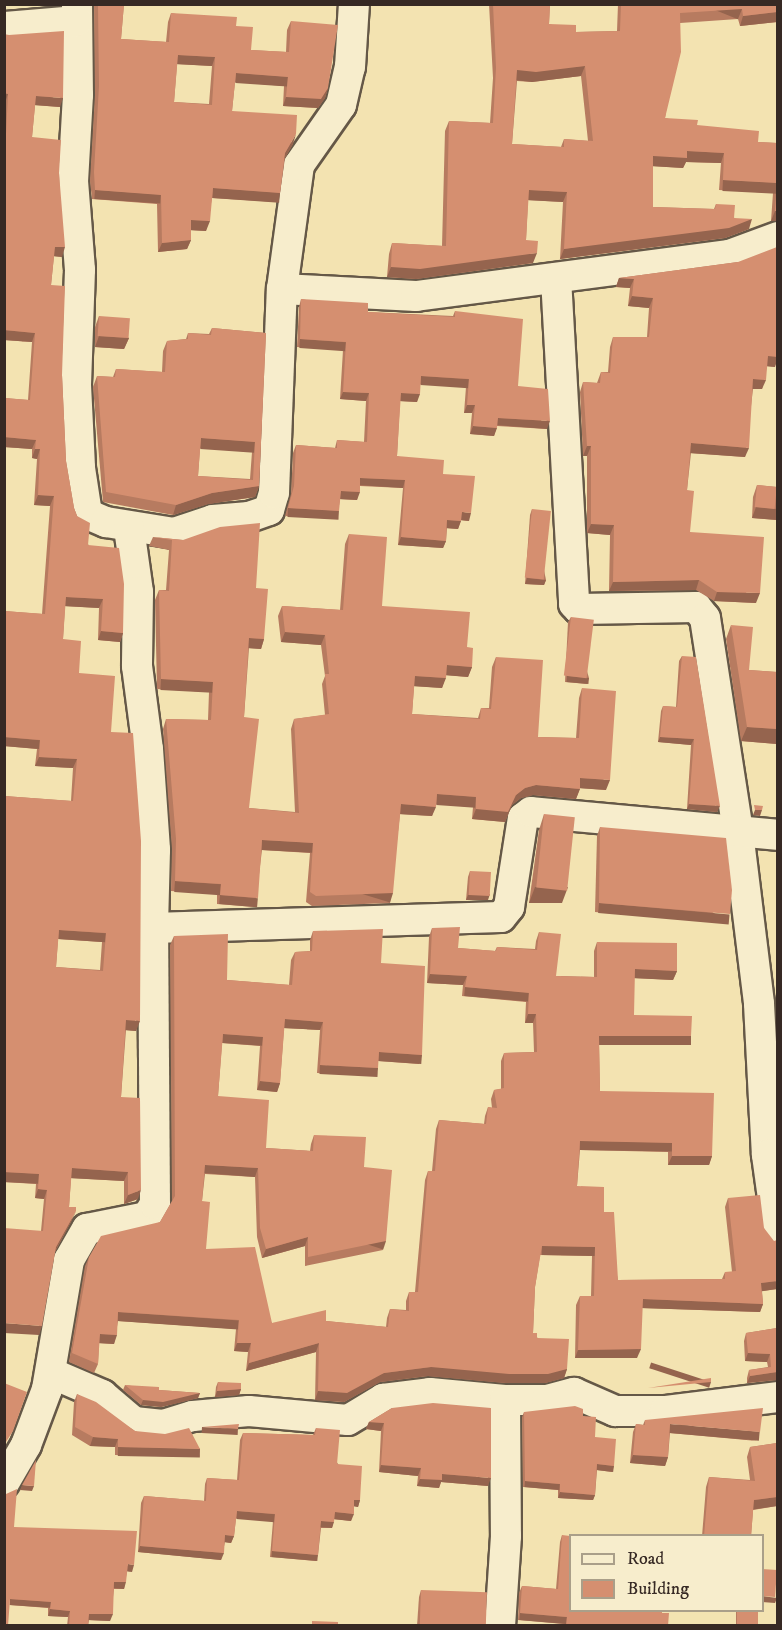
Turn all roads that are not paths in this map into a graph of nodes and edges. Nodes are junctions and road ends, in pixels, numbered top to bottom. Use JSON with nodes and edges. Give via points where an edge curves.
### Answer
{"nodes":[{"id":1,"x":354,"y":4,"type":"edge"},
{"id":2,"x":77,"y":13,"type":"edge"},
{"id":3,"x":4,"y":27,"type":"edge"},
{"id":4,"x":777,"y":237,"type":"edge"},
{"id":5,"x":556,"y":279,"type":"junction"},
{"id":6,"x":282,"y":288,"type":"junction"},
{"id":7,"x":129,"y":528,"type":"junction"},
{"id":8,"x":738,"y":832,"type":"junction"},
{"id":9,"x":777,"y":836,"type":"edge"},
{"id":10,"x":153,"y":928,"type":"junction"},
{"id":11,"x":777,"y":1234,"type":"edge"},
{"id":12,"x":51,"y":1373,"type":"junction"},
{"id":13,"x":777,"y":1397,"type":"edge"},
{"id":14,"x":505,"y":1400,"type":"junction"},
{"id":15,"x":4,"y":1483,"type":"edge"},
{"id":16,"x":500,"y":1626,"type":"edge"}],
"edges":[{"from":1,"to":6,"type":"street","via":[[350,67],[341,105],[298,165]]},
{"from":2,"to":3,"type":"street"},
{"from":2,"to":7,"type":"street","via":[[73,181],[80,270],[76,385],[80,468],[87,514]]},
{"from":4,"to":5,"type":"street","via":[[729,255]]},
{"from":5,"to":6,"type":"street","via":[[416,296]]},
{"from":5,"to":8,"type":"street","via":[[574,604],[579,609],[696,607],[701,611]]},
{"from":6,"to":7,"type":"street","via":[[274,493],[269,510],[249,517],[213,520],[174,533]]},
{"from":7,"to":10,"type":"street","via":[[138,592],[137,666],[155,850]]},
{"from":8,"to":9,"type":"street"},
{"from":8,"to":10,"type":"street","via":[[531,812],[523,818],[509,908],[501,917]]},
{"from":8,"to":11,"type":"street","via":[[759,1004],[767,1155]]},
{"from":10,"to":12,"type":"street","via":[[155,1204],[147,1217],[87,1230],[69,1260]]},
{"from":12,"to":14,"type":"street","via":[[102,1395],[134,1422],[163,1425],[193,1416],[249,1411],[348,1420],[383,1399],[430,1393]]},
{"from":12,"to":15,"type":"street","via":[[26,1445]]},
{"from":13,"to":14,"type":"street","via":[[665,1411],[615,1411],[574,1393],[547,1400]]},
{"from":14,"to":16,"type":"street","via":[[502,1471],[506,1536]]}]}
